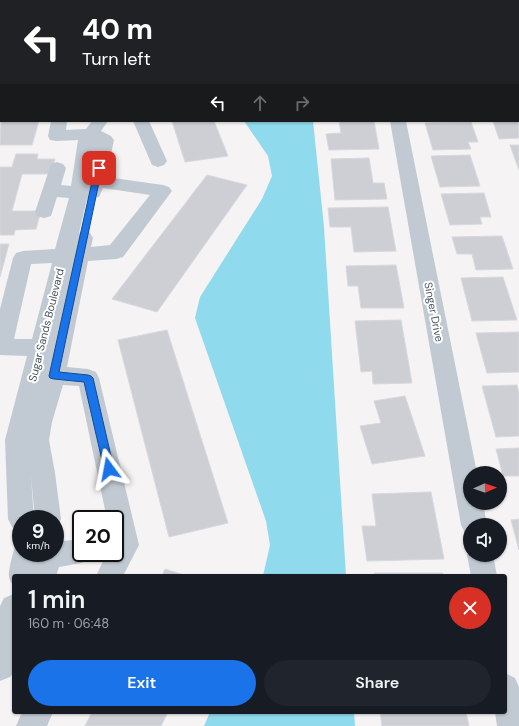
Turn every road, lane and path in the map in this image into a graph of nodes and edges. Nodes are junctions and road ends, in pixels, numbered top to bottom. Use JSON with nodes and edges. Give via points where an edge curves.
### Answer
{"nodes":[{"id":1,"x":59,"y":122,"type":"edge"},
{"id":2,"x":141,"y":122,"type":"edge"},
{"id":3,"x":398,"y":122,"type":"edge"},
{"id":4,"x":97,"y":127,"type":"edge"},
{"id":5,"x":158,"y":162,"type":"dead end"},
{"id":6,"x":57,"y":168,"type":"dead end"},
{"id":7,"x":88,"y":187,"type":"junction"},
{"id":8,"x":50,"y":191,"type":"junction"},
{"id":9,"x":44,"y":212,"type":"dead end"},
{"id":10,"x":72,"y":254,"type":"junction"},
{"id":11,"x":40,"y":348,"type":"junction"},
{"id":12,"x":44,"y":375,"type":"junction"},
{"id":13,"x":18,"y":440,"type":"edge"},
{"id":14,"x":463,"y":466,"type":"edge"},
{"id":15,"x":21,"y":510,"type":"edge"},
{"id":16,"x":47,"y":510,"type":"edge"},
{"id":17,"x":113,"y":510,"type":"edge"},
{"id":18,"x":25,"y":562,"type":"edge"},
{"id":19,"x":114,"y":562,"type":"edge"},
{"id":20,"x":481,"y":562,"type":"edge"},
{"id":21,"x":22,"y":574,"type":"edge"},
{"id":22,"x":110,"y":574,"type":"edge"},
{"id":23,"x":484,"y":574,"type":"edge"},
{"id":24,"x":12,"y":612,"type":"edge"},
{"id":25,"x":0,"y":633,"type":"edge"},
{"id":26,"x":12,"y":648,"type":"edge"},
{"id":27,"x":0,"y":667,"type":"edge"},
{"id":28,"x":507,"y":699,"type":"edge"},
{"id":29,"x":37,"y":714,"type":"edge"},
{"id":30,"x":31,"y":726,"type":"edge"},
{"id":31,"x":512,"y":726,"type":"edge"}],
"edges":[{"from":1,"to":4,"type":"street","via":[[56,136]]},
{"from":2,"to":5,"type":"street"},
{"from":3,"to":14,"type":"street","name":"Singer Drive"},
{"from":4,"to":7,"type":"street","name":"Sugar Sands Boulevard","via":[[87,140]]},
{"from":6,"to":8,"type":"street"},
{"from":7,"to":8,"type":"street"},
{"from":7,"to":10,"type":"street","name":"Sugar Sands Boulevard"},
{"from":7,"to":10,"type":"street","via":[[163,191],[116,252]]},
{"from":8,"to":9,"type":"street"},
{"from":10,"to":11,"type":"street","name":"Sugar Sands Boulevard"},
{"from":10,"to":11,"type":"street","via":[[23,258],[1,347]]},
{"from":10,"to":12,"type":"street","name":"Sugar Sands Boulevard"},
{"from":11,"to":12,"type":"street","name":"Sugar Sands Boulevard"},
{"from":12,"to":13,"type":"street","name":"Sugar Sands Boulevard"},
{"from":12,"to":17,"type":"street","via":[[88,378]]},
{"from":13,"to":15,"type":"street","name":"Sugar Sands Boulevard"},
{"from":13,"to":16,"type":"street","name":"Sugar Sands Boulevard","via":[[43,472]]},
{"from":18,"to":21,"type":"street"},
{"from":19,"to":22,"type":"street"},
{"from":20,"to":23,"type":"street"},
{"from":24,"to":25,"type":"street"},
{"from":26,"to":27,"type":"street"},
{"from":28,"to":31,"type":"street"},
{"from":29,"to":30,"type":"street"}]}
